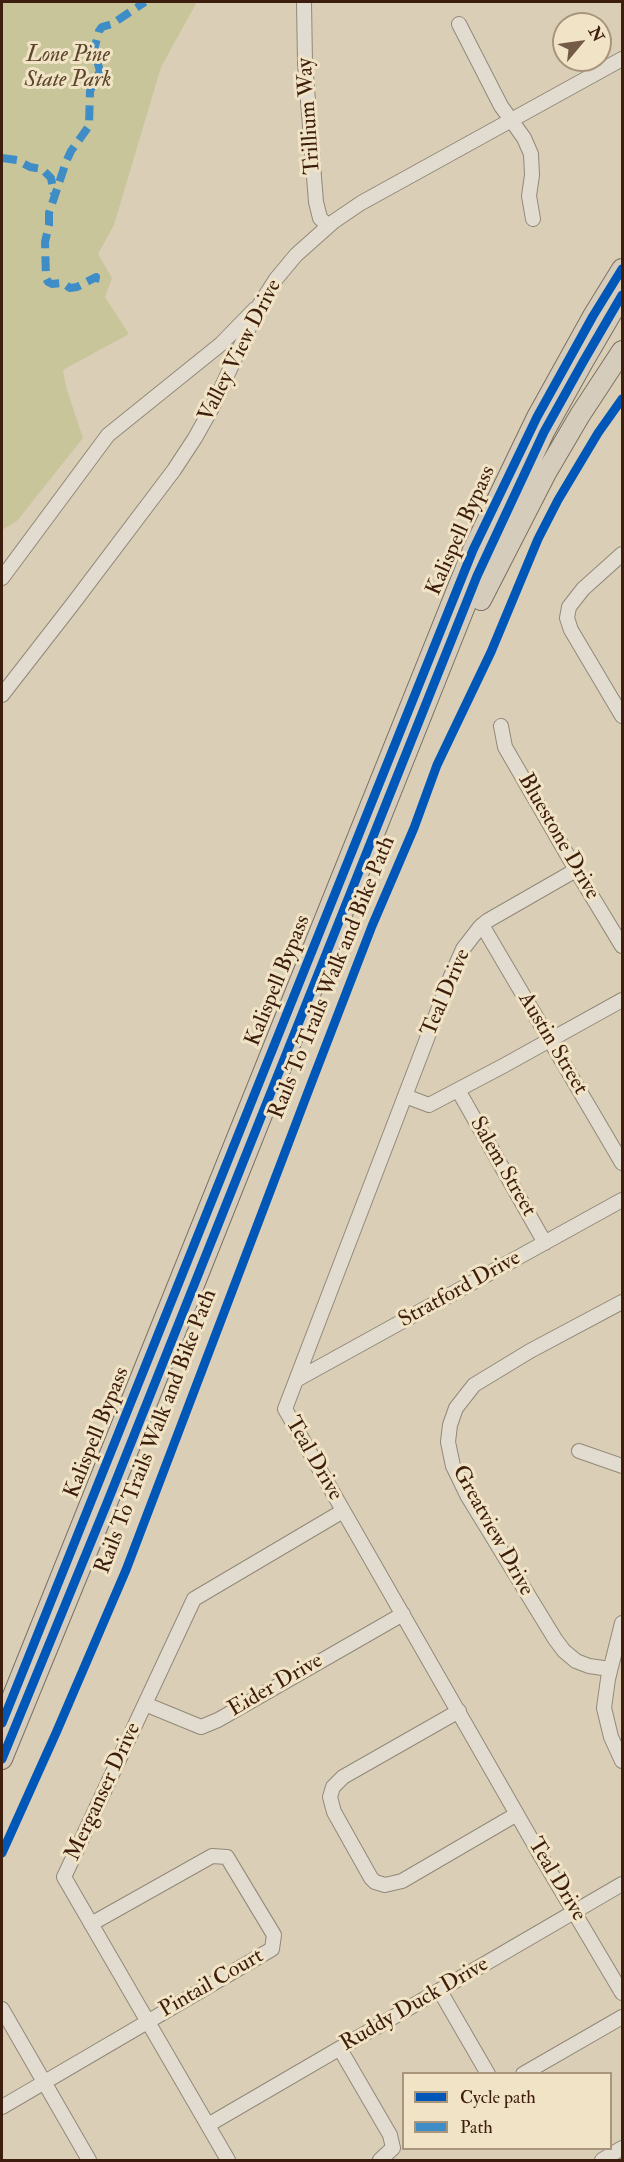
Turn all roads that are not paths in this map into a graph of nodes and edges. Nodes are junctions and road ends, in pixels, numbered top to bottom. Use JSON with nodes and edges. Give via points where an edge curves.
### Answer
{"nodes":[{"id":1,"x":304,"y":2,"type":"edge"},
{"id":2,"x":459,"y":24,"type":"dead end"},
{"id":3,"x":622,"y":59,"type":"edge"},
{"id":4,"x":510,"y":121,"type":"junction"},
{"id":5,"x":533,"y":219,"type":"dead end"},
{"id":6,"x":328,"y":226,"type":"junction"},
{"id":7,"x":622,"y":269,"type":"edge"},
{"id":8,"x":622,"y":295,"type":"edge"},
{"id":9,"x":260,"y":304,"type":"junction"},
{"id":10,"x":622,"y":351,"type":"edge"},
{"id":11,"x":622,"y":554,"type":"edge"},
{"id":12,"x":2,"y":578,"type":"edge"},
{"id":13,"x":434,"y":684,"type":"junction"},
{"id":14,"x":622,"y":686,"type":"edge"},
{"id":15,"x":609,"y":693,"type":"junction"},
{"id":16,"x":2,"y":695,"type":"edge"},
{"id":17,"x":622,"y":716,"type":"edge"},
{"id":18,"x":501,"y":726,"type":"dead end"},
{"id":19,"x":576,"y":870,"type":"junction"},
{"id":20,"x":482,"y":925,"type":"junction"},
{"id":21,"x":622,"y":946,"type":"edge"},
{"id":22,"x":622,"y":1000,"type":"edge"},
{"id":23,"x":549,"y":1041,"type":"junction"},
{"id":24,"x":458,"y":1090,"type":"junction"},
{"id":25,"x":405,"y":1096,"type":"junction"},
{"id":26,"x":622,"y":1163,"type":"edge"},
{"id":27,"x":622,"y":1200,"type":"edge"},
{"id":28,"x":545,"y":1243,"type":"junction"},
{"id":29,"x":622,"y":1302,"type":"edge"},
{"id":30,"x":296,"y":1380,"type":"junction"},
{"id":31,"x":579,"y":1451,"type":"dead end"},
{"id":32,"x":622,"y":1466,"type":"edge"},
{"id":33,"x":343,"y":1511,"type":"junction"},
{"id":34,"x":403,"y":1614,"type":"junction"},
{"id":35,"x":622,"y":1623,"type":"edge"},
{"id":36,"x":610,"y":1669,"type":"junction"},
{"id":37,"x":145,"y":1704,"type":"junction"},
{"id":38,"x":459,"y":1711,"type":"junction"},
{"id":39,"x":2,"y":1723,"type":"edge"},
{"id":40,"x":2,"y":1759,"type":"edge"},
{"id":41,"x":622,"y":1761,"type":"edge"},
{"id":42,"x":518,"y":1814,"type":"junction"},
{"id":43,"x":622,"y":1884,"type":"edge"},
{"id":44,"x":575,"y":1912,"type":"junction"},
{"id":45,"x":92,"y":1924,"type":"junction"},
{"id":46,"x":440,"y":1991,"type":"junction"},
{"id":47,"x":622,"y":1994,"type":"edge"},
{"id":48,"x":2,"y":2009,"type":"edge"},
{"id":49,"x":622,"y":2017,"type":"edge"},
{"id":50,"x":147,"y":2021,"type":"junction"},
{"id":51,"x":340,"y":2049,"type":"junction"},
{"id":52,"x":487,"y":2072,"type":"edge"},
{"id":53,"x":525,"y":2072,"type":"edge"},
{"id":54,"x":44,"y":2082,"type":"junction"},
{"id":55,"x":2,"y":2107,"type":"edge"},
{"id":56,"x":208,"y":2125,"type":"junction"},
{"id":57,"x":622,"y":2148,"type":"edge"},
{"id":58,"x":89,"y":2160,"type":"edge"},
{"id":59,"x":228,"y":2160,"type":"edge"},
{"id":60,"x":380,"y":2160,"type":"edge"},
{"id":61,"x":602,"y":2160,"type":"edge"}],
"edges":[{"from":1,"to":6,"type":"street","name":"Trillium Way","via":[[316,202],[320,218]]},
{"from":2,"to":4,"type":"street"},
{"from":3,"to":4,"type":"street","name":"Valley View Drive"},
{"from":4,"to":5,"type":"street","via":[[531,154],[529,196]]},
{"from":4,"to":6,"type":"street","name":"Valley View Drive","via":[[371,197]]},
{"from":6,"to":9,"type":"street","name":"Valley View Drive","via":[[286,267]]},
{"from":7,"to":39,"type":"highway","name":"Kalispell Bypass","via":[[537,417],[470,560]]},
{"from":8,"to":13,"type":"highway","name":"Kalispell Bypass","via":[[521,480]]},
{"from":9,"to":12,"type":"street","via":[[221,344],[108,435]]},
{"from":9,"to":16,"type":"street","name":"Valley View Drive","via":[[190,446]]},
{"from":10,"to":13,"type":"highway","via":[[546,473]]},
{"from":11,"to":15,"type":"street","via":[[583,589],[569,607],[567,618]]},
{"from":13,"to":40,"type":"highway","name":"Kalispell Bypass"},
{"from":14,"to":15,"type":"street"},
{"from":15,"to":17,"type":"street"},
{"from":18,"to":19,"type":"street","name":"Bluestone Drive","via":[[505,747]]},
{"from":19,"to":20,"type":"street","name":"Teal Drive"},
{"from":19,"to":21,"type":"street","name":"Bluestone Drive"},
{"from":20,"to":23,"type":"street","name":"Austin Street"},
{"from":20,"to":25,"type":"street","name":"Teal Drive","via":[[457,962]]},
{"from":22,"to":23,"type":"street"},
{"from":23,"to":24,"type":"street"},
{"from":23,"to":26,"type":"street","name":"Austin Street"},
{"from":24,"to":25,"type":"street","via":[[429,1105]]},
{"from":24,"to":28,"type":"street","name":"Salem Street"},
{"from":25,"to":30,"type":"street","name":"Teal Drive"},
{"from":27,"to":28,"type":"street","name":"Stratford Drive"},
{"from":28,"to":30,"type":"street","name":"Stratford Drive"},
{"from":29,"to":36,"type":"street","name":"Greatview Drive","via":[[474,1385],[456,1407],[448,1442],[453,1466],[467,1495],[555,1639],[576,1660]]},
{"from":30,"to":33,"type":"street","name":"Teal Drive","via":[[285,1409]]},
{"from":31,"to":32,"type":"street"},
{"from":33,"to":34,"type":"street","name":"Teal Drive"},
{"from":33,"to":37,"type":"street","name":"Merganser Drive","via":[[194,1599]]},
{"from":34,"to":37,"type":"street","name":"Eider Drive","via":[[201,1727]]},
{"from":34,"to":38,"type":"street","name":"Teal Drive"},
{"from":35,"to":36,"type":"street"},
{"from":36,"to":41,"type":"street","via":[[605,1718]]},
{"from":37,"to":45,"type":"street","name":"Merganser Drive","via":[[64,1877]]},
{"from":38,"to":42,"type":"street","name":"Teal Drive"},
{"from":38,"to":42,"type":"street","via":[[343,1777],[333,1787],[330,1797],[334,1812],[371,1878],[384,1885],[402,1881]]},
{"from":42,"to":44,"type":"street","name":"Teal Drive"},
{"from":43,"to":44,"type":"street","name":"Ruddy Duck Drive"},
{"from":44,"to":46,"type":"street","name":"Ruddy Duck Drive"},
{"from":44,"to":47,"type":"street","name":"Teal Drive"},
{"from":45,"to":50,"type":"street","name":"Merganser Drive"},
{"from":45,"to":50,"type":"street","name":"Pintail Court","via":[[212,1856],[227,1857],[274,1935],[272,1949]]},
{"from":46,"to":51,"type":"street","name":"Ruddy Duck Drive"},
{"from":46,"to":52,"type":"street"},
{"from":48,"to":54,"type":"street"},
{"from":49,"to":53,"type":"street"},
{"from":50,"to":54,"type":"street"},
{"from":50,"to":56,"type":"street","name":"Merganser Drive"},
{"from":51,"to":56,"type":"street","name":"Ruddy Duck Drive"},
{"from":51,"to":60,"type":"street","via":[[390,2135],[393,2148]]},
{"from":54,"to":55,"type":"street"},
{"from":54,"to":58,"type":"street"},
{"from":56,"to":59,"type":"street","name":"Merganser Drive"},
{"from":57,"to":61,"type":"street"}]}
